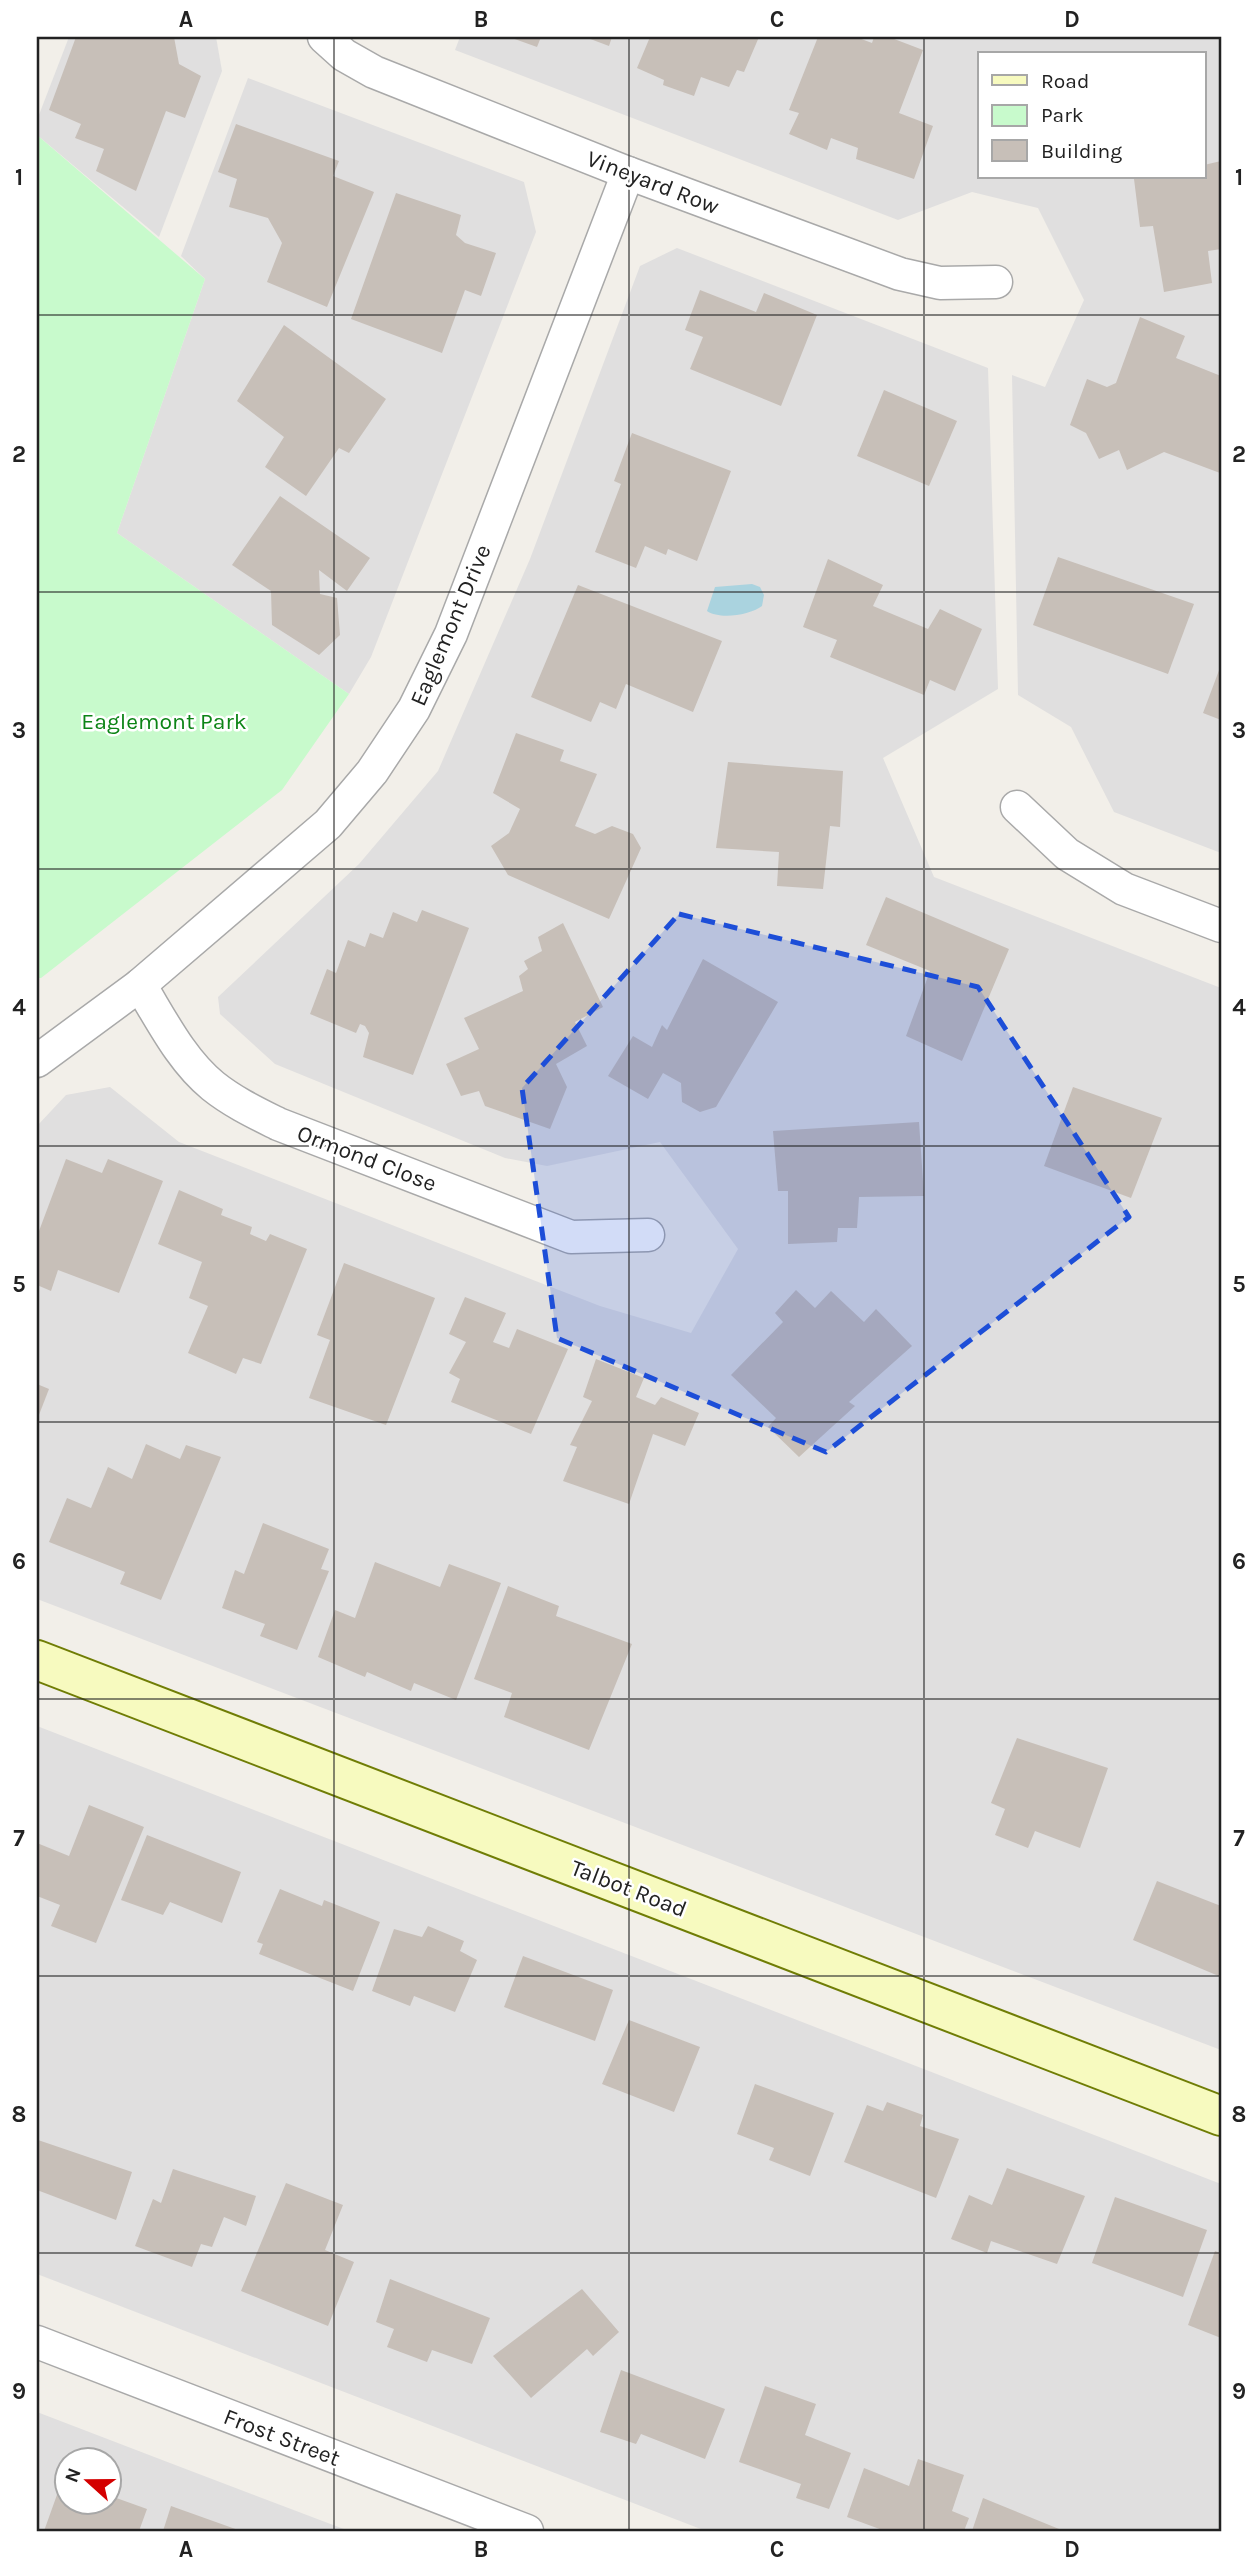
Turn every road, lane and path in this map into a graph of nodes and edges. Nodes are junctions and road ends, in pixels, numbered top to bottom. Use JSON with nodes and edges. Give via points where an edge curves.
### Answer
{"nodes":[{"id":1,"x":324,"y":37,"type":"edge"},
{"id":2,"x":628,"y":173,"type":"junction"},
{"id":3,"x":996,"y":282,"type":"dead end"},
{"id":4,"x":1017,"y":807,"type":"dead end"},
{"id":5,"x":1221,"y":926,"type":"edge"},
{"id":6,"x":140,"y":985,"type":"junction"},
{"id":7,"x":37,"y":1061,"type":"edge"},
{"id":8,"x":648,"y":1236,"type":"dead end"},
{"id":9,"x":37,"y":1660,"type":"edge"},
{"id":10,"x":1221,"y":2116,"type":"edge"},
{"id":11,"x":37,"y":2342,"type":"edge"},
{"id":12,"x":527,"y":2531,"type":"edge"}],
"edges":[{"from":1,"to":2,"type":"street","name":"Vineyard Row","via":[[374,72]]},
{"from":2,"to":3,"type":"street","name":"Vineyard Row","via":[[900,274],[940,283]]},
{"from":2,"to":6,"type":"street","name":"Eaglemont Drive","via":[[451,634],[414,709],[372,772],[328,824]]},
{"from":4,"to":5,"type":"street","via":[[1067,854],[1125,889]]},
{"from":6,"to":7,"type":"street","name":"Eaglemont Drive"},
{"from":6,"to":8,"type":"street","name":"Ormond Close","via":[[178,1046],[211,1084],[278,1124],[571,1237]]},
{"from":9,"to":10,"type":"main road","name":"Talbot Road"},
{"from":11,"to":12,"type":"street","name":"Frost Street"}]}
